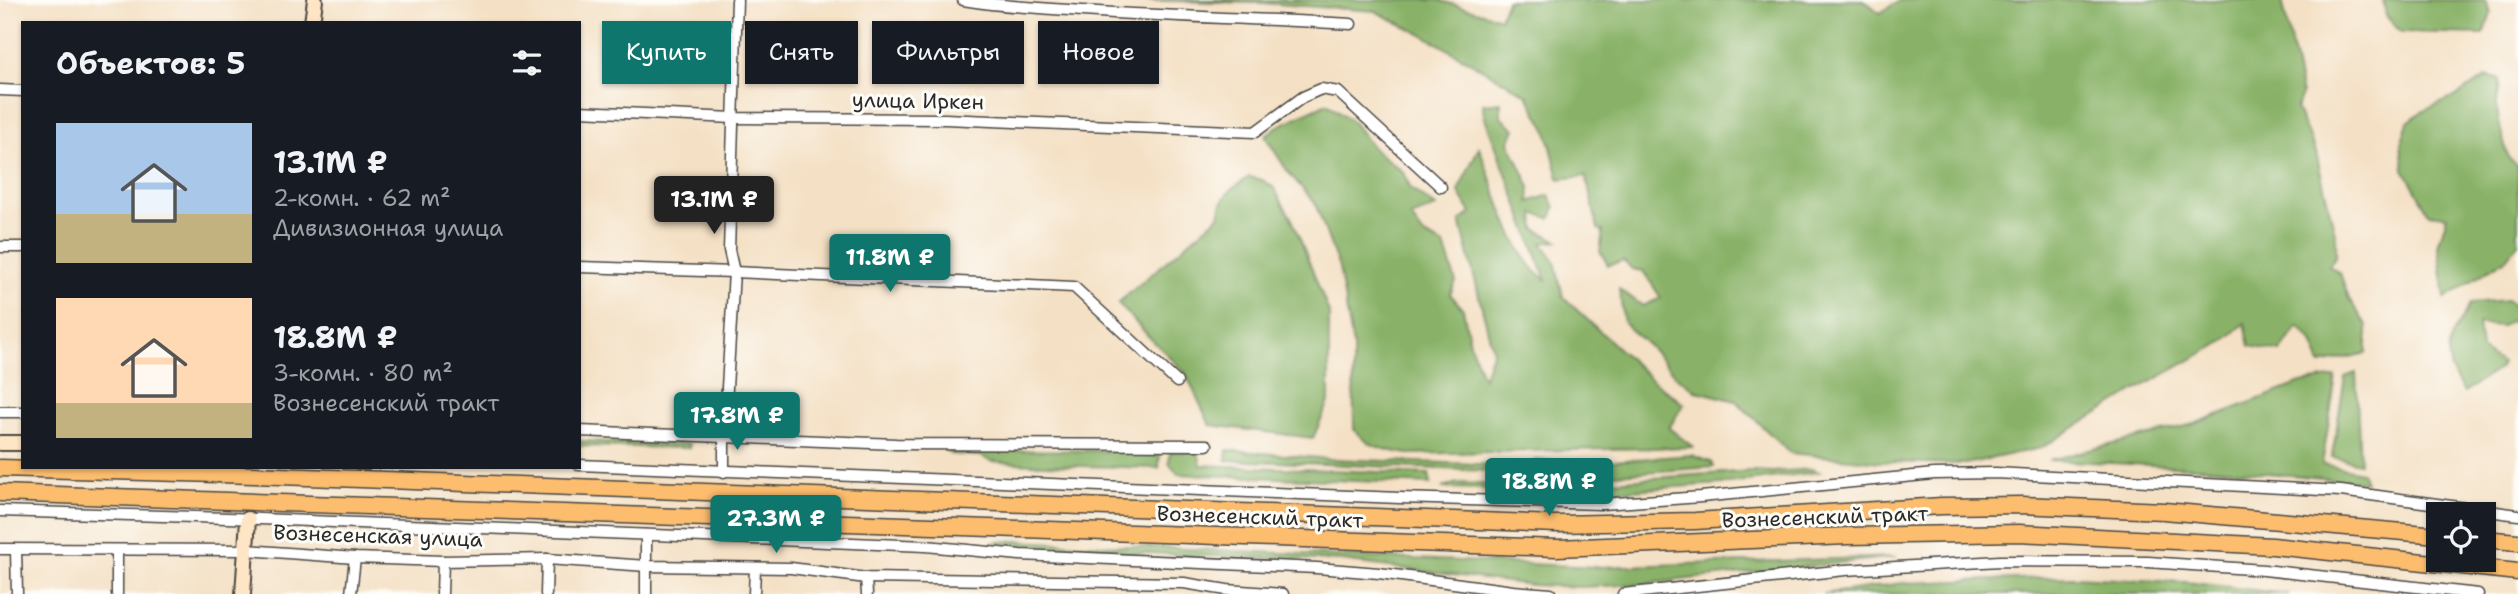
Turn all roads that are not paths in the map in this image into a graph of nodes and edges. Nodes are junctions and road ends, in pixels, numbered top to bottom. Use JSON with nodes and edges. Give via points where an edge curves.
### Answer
{"nodes":[{"id":1,"x":315,"y":0,"type":"edge"},
{"id":2,"x":737,"y":0,"type":"edge"},
{"id":3,"x":963,"y":0,"type":"edge"},
{"id":4,"x":312,"y":21,"type":"edge"},
{"id":5,"x":1351,"y":24,"type":"dead end"},
{"id":6,"x":0,"y":90,"type":"edge"},
{"id":7,"x":21,"y":91,"type":"edge"},
{"id":8,"x":581,"y":111,"type":"edge"},
{"id":9,"x":734,"y":118,"type":"junction"},
{"id":10,"x":1441,"y":187,"type":"dead end"},
{"id":11,"x":0,"y":247,"type":"edge"},
{"id":12,"x":21,"y":247,"type":"edge"},
{"id":13,"x":581,"y":267,"type":"edge"},
{"id":14,"x":734,"y":272,"type":"junction"},
{"id":15,"x":1177,"y":382,"type":"dead end"},
{"id":16,"x":0,"y":412,"type":"edge"},
{"id":17,"x":21,"y":412,"type":"edge"},
{"id":18,"x":581,"y":431,"type":"edge"},
{"id":19,"x":724,"y":437,"type":"junction"},
{"id":20,"x":0,"y":443,"type":"edge"},
{"id":21,"x":21,"y":443,"type":"edge"},
{"id":22,"x":1208,"y":445,"type":"dead end"},
{"id":23,"x":581,"y":465,"type":"edge"},
{"id":24,"x":0,"y":468,"type":"edge"},
{"id":25,"x":21,"y":469,"type":"edge"},
{"id":26,"x":36,"y":469,"type":"edge"},
{"id":27,"x":724,"y":472,"type":"junction"},
{"id":28,"x":0,"y":493,"type":"edge"},
{"id":29,"x":0,"y":511,"type":"edge"},
{"id":30,"x":2518,"y":515,"type":"edge"},
{"id":31,"x":248,"y":519,"type":"junction"},
{"id":32,"x":2426,"y":534,"type":"edge"},
{"id":33,"x":646,"y":535,"type":"junction"},
{"id":34,"x":2496,"y":540,"type":"edge"},
{"id":35,"x":2518,"y":542,"type":"edge"},
{"id":36,"x":0,"y":549,"type":"edge"},
{"id":37,"x":16,"y":550,"type":"junction"},
{"id":38,"x":247,"y":550,"type":"junction"},
{"id":39,"x":117,"y":551,"type":"junction"},
{"id":40,"x":355,"y":558,"type":"junction"},
{"id":41,"x":547,"y":559,"type":"junction"},
{"id":42,"x":443,"y":561,"type":"junction"},
{"id":43,"x":646,"y":566,"type":"junction"},
{"id":44,"x":755,"y":568,"type":"junction"},
{"id":45,"x":2518,"y":572,"type":"edge"},
{"id":46,"x":866,"y":578,"type":"junction"},
{"id":47,"x":17,"y":594,"type":"edge"},
{"id":48,"x":117,"y":594,"type":"edge"},
{"id":49,"x":243,"y":594,"type":"edge"},
{"id":50,"x":351,"y":594,"type":"edge"},
{"id":51,"x":442,"y":594,"type":"edge"},
{"id":52,"x":546,"y":594,"type":"edge"},
{"id":53,"x":646,"y":594,"type":"edge"},
{"id":54,"x":754,"y":594,"type":"edge"},
{"id":55,"x":867,"y":594,"type":"edge"},
{"id":56,"x":1283,"y":594,"type":"edge"},
{"id":57,"x":1551,"y":594,"type":"edge"},
{"id":58,"x":1623,"y":594,"type":"edge"},
{"id":59,"x":2478,"y":594,"type":"edge"}],
"edges":[{"from":1,"to":4,"type":"street"},
{"from":2,"to":9,"type":"street"},
{"from":3,"to":5,"type":"street","via":[[1130,16]]},
{"from":6,"to":7,"type":"street"},
{"from":8,"to":9,"type":"street","name":"улица Иркен"},
{"from":9,"to":10,"type":"street","name":"улица Иркен","via":[[945,119],[1255,132],[1321,89],[1338,92]]},
{"from":9,"to":14,"type":"street","via":[[729,250]]},
{"from":11,"to":12,"type":"street"},
{"from":13,"to":14,"type":"street"},
{"from":14,"to":15,"type":"street","via":[[1074,287]]},
{"from":14,"to":19,"type":"street"},
{"from":16,"to":17,"type":"street"},
{"from":18,"to":19,"type":"street"},
{"from":19,"to":22,"type":"street","via":[[895,444]]},
{"from":19,"to":27,"type":"street"},
{"from":20,"to":21,"type":"street"},
{"from":23,"to":27,"type":"street"},
{"from":24,"to":25,"type":"main road","name":"Вознесенский тракт"},
{"from":26,"to":32,"type":"main road","name":"Вознесенский тракт","via":[[1558,524],[2021,505],[2164,511]]},
{"from":27,"to":30,"type":"street","via":[[1602,504],[1934,474],[1996,473],[2341,491]]},
{"from":28,"to":45,"type":"main road","name":"Вознесенский тракт","via":[[1557,548],[2019,533],[2273,546]]},
{"from":29,"to":31,"type":"street"},
{"from":31,"to":33,"type":"street"},
{"from":31,"to":38,"type":"street"},
{"from":33,"to":43,"type":"street"},
{"from":33,"to":57,"type":"street","via":[[1317,568]]},
{"from":34,"to":35,"type":"main road"},
{"from":36,"to":37,"type":"street","name":"Вознесенская улица"},
{"from":37,"to":39,"type":"street","name":"Вознесенская улица"},
{"from":37,"to":47,"type":"street"},
{"from":38,"to":39,"type":"street","name":"Вознесенская улица"},
{"from":38,"to":40,"type":"street","name":"Вознесенская улица"},
{"from":38,"to":49,"type":"street"},
{"from":39,"to":48,"type":"street"},
{"from":40,"to":42,"type":"street","name":"Вознесенская улица"},
{"from":40,"to":50,"type":"street"},
{"from":41,"to":42,"type":"street","name":"Вознесенская улица"},
{"from":41,"to":43,"type":"street","name":"Вознесенская улица"},
{"from":41,"to":52,"type":"street"},
{"from":42,"to":51,"type":"street"},
{"from":43,"to":44,"type":"street","name":"Вознесенская улица"},
{"from":43,"to":53,"type":"street"},
{"from":44,"to":46,"type":"street","name":"Вознесенская улица"},
{"from":44,"to":54,"type":"street"},
{"from":46,"to":55,"type":"street"},
{"from":46,"to":56,"type":"street","name":"Вознесенская улица","via":[[1184,583]]},
{"from":58,"to":59,"type":"street","via":[[1845,569],[2000,561],[2148,562],[2264,570]]}]}
